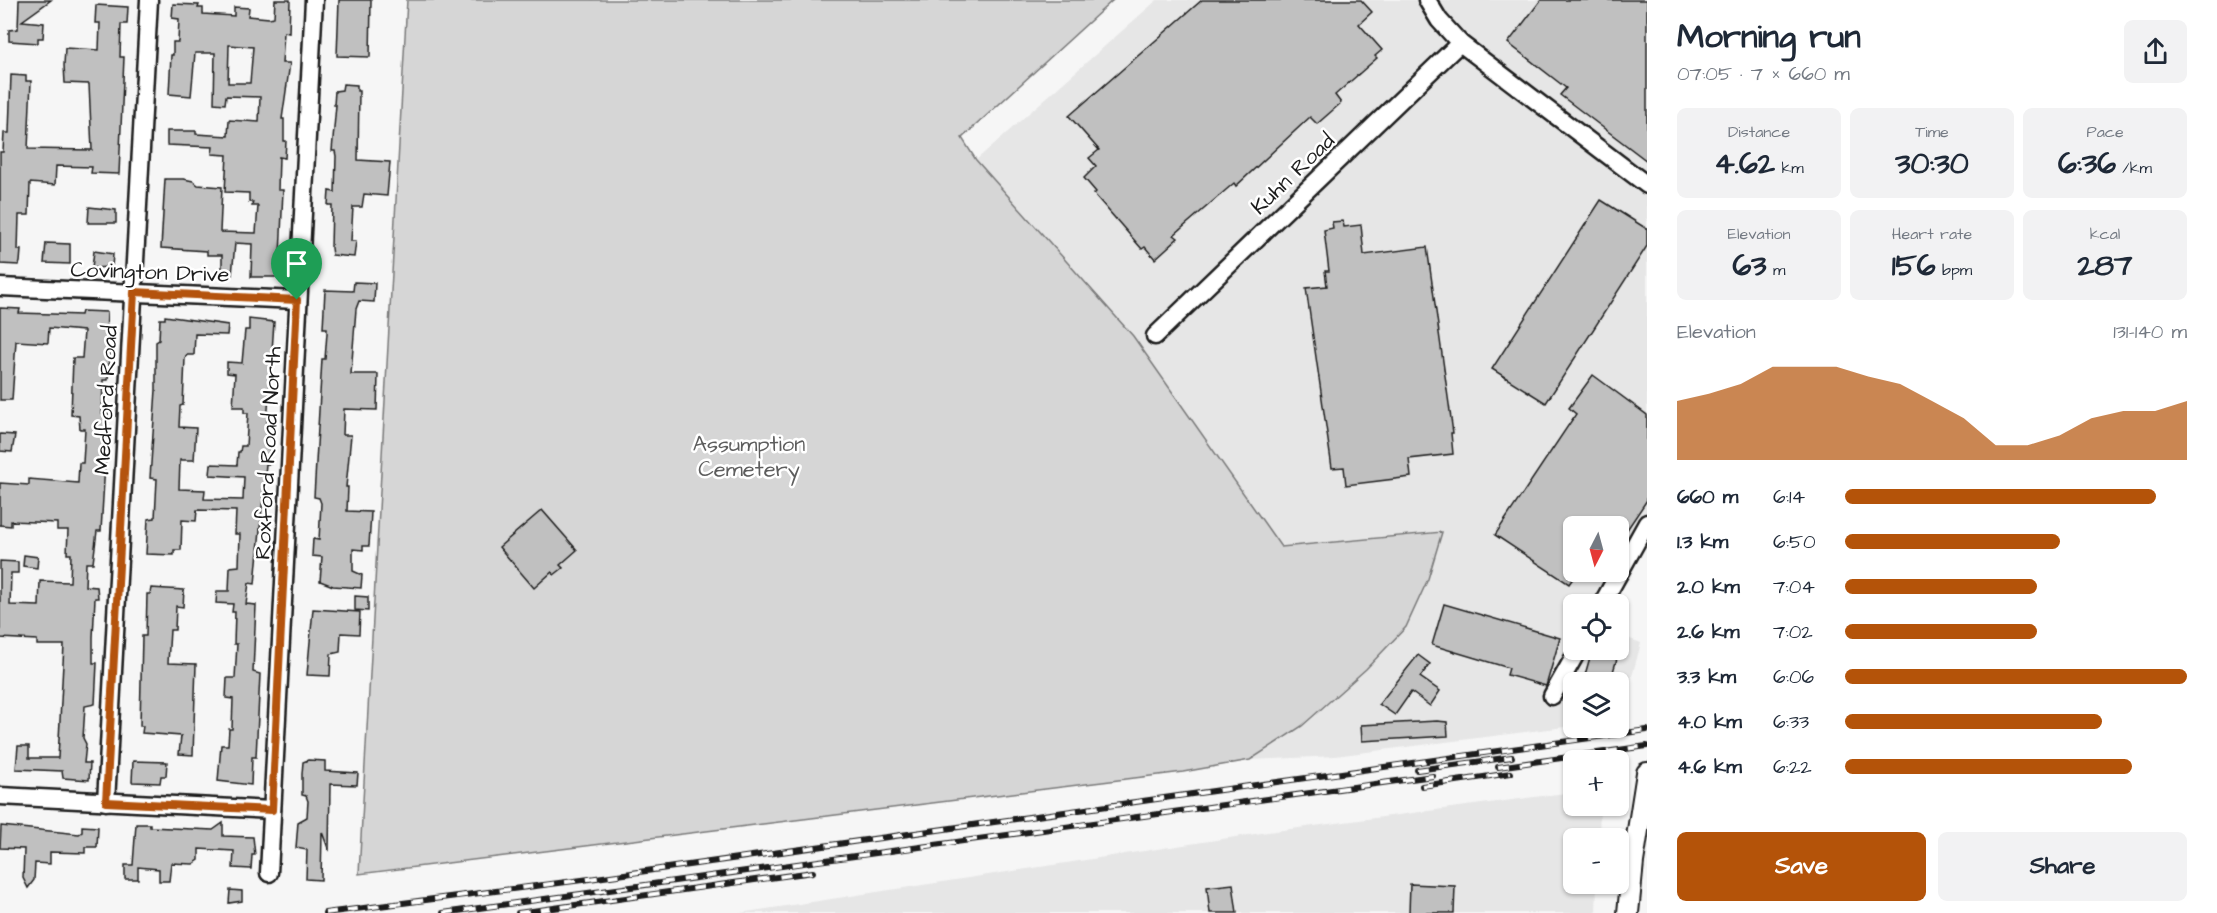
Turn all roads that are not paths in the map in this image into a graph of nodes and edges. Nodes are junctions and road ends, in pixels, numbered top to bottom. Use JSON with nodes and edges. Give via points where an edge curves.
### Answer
{"nodes":[{"id":1,"x":149,"y":0,"type":"edge"},
{"id":2,"x":314,"y":0,"type":"edge"},
{"id":3,"x":1427,"y":0,"type":"edge"},
{"id":4,"x":1460,"y":43,"type":"junction"},
{"id":5,"x":1647,"y":185,"type":"edge"},
{"id":6,"x":0,"y":287,"type":"edge"},
{"id":7,"x":134,"y":292,"type":"junction"},
{"id":8,"x":297,"y":300,"type":"junction"},
{"id":9,"x":1155,"y":336,"type":"dead end"},
{"id":10,"x":1647,"y":523,"type":"edge"},
{"id":11,"x":1608,"y":594,"type":"edge"},
{"id":12,"x":1572,"y":660,"type":"edge"},
{"id":13,"x":1552,"y":696,"type":"dead end"},
{"id":14,"x":1647,"y":773,"type":"edge"},
{"id":15,"x":0,"y":796,"type":"edge"},
{"id":16,"x":106,"y":802,"type":"junction"},
{"id":17,"x":272,"y":810,"type":"junction"},
{"id":18,"x":269,"y":873,"type":"dead end"},
{"id":19,"x":1628,"y":913,"type":"edge"}],
"edges":[{"from":1,"to":7,"type":"street","name":"Medford Road"},
{"from":2,"to":8,"type":"street","name":"Roxford Road North"},
{"from":3,"to":4,"type":"street"},
{"from":4,"to":5,"type":"street"},
{"from":4,"to":9,"type":"street","name":"Kuhn Road"},
{"from":6,"to":7,"type":"street","name":"Covington Drive"},
{"from":7,"to":8,"type":"street","name":"Covington Drive"},
{"from":7,"to":16,"type":"street","name":"Medford Road"},
{"from":8,"to":17,"type":"street","name":"Roxford Road North"},
{"from":10,"to":11,"type":"street"},
{"from":12,"to":13,"type":"street"},
{"from":14,"to":19,"type":"street"},
{"from":15,"to":16,"type":"street"},
{"from":16,"to":17,"type":"street"},
{"from":17,"to":18,"type":"street","name":"Roxford Road North"}]}
